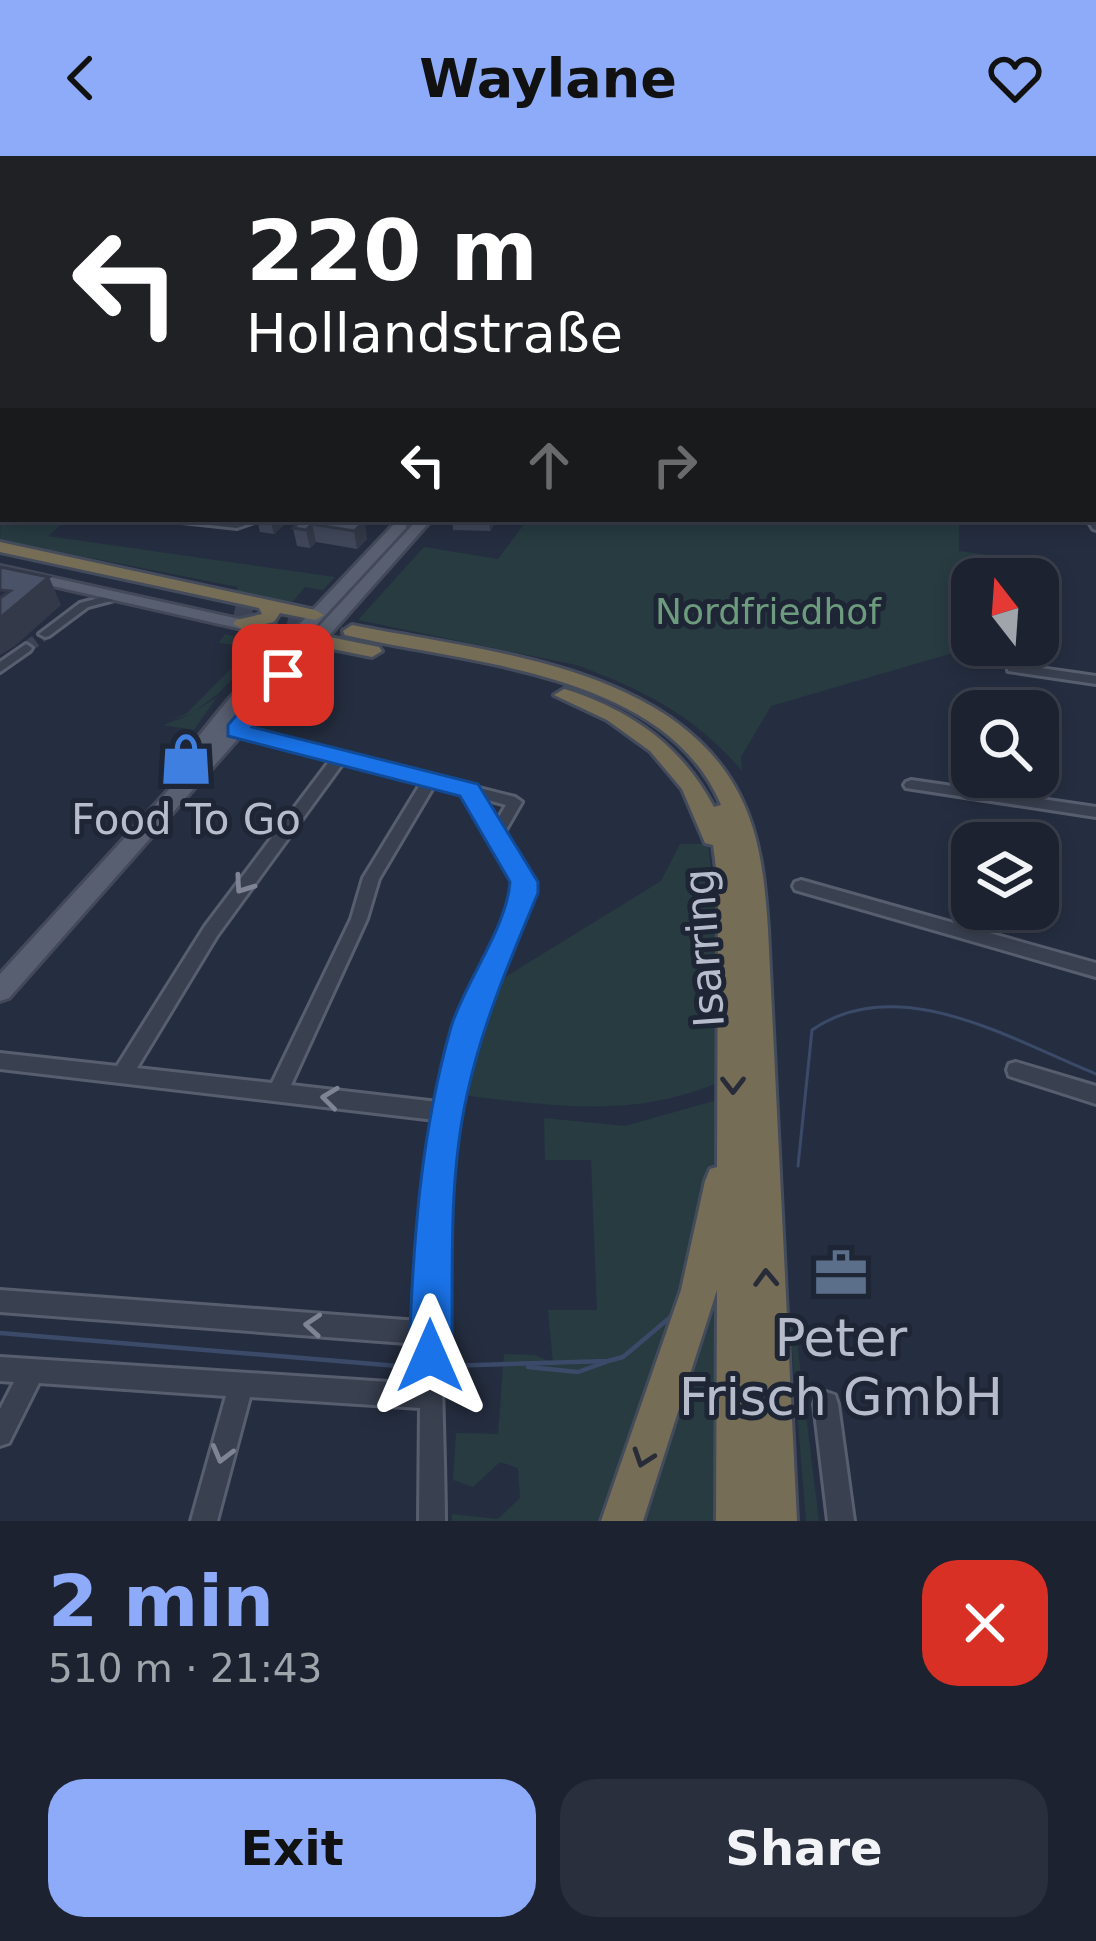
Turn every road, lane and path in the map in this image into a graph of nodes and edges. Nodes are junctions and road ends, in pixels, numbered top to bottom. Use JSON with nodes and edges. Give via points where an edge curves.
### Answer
{"nodes":[{"id":1,"x":210,"y":522,"type":"edge"},
{"id":2,"x":248,"y":522,"type":"edge"},
{"id":3,"x":404,"y":522,"type":"edge"},
{"id":4,"x":423,"y":522,"type":"edge"},
{"id":5,"x":0,"y":555,"type":"edge"},
{"id":6,"x":84,"y":589,"type":"junction"},
{"id":7,"x":118,"y":596,"type":"junction"},
{"id":8,"x":266,"y":605,"type":"junction"},
{"id":9,"x":80,"y":608,"type":"junction"},
{"id":10,"x":237,"y":609,"type":"junction"},
{"id":11,"x":337,"y":626,"type":"junction"},
{"id":12,"x":46,"y":634,"type":"tunnel mouth"},
{"id":13,"x":306,"y":638,"type":"junction"},
{"id":14,"x":26,"y":648,"type":"tunnel mouth"},
{"id":15,"x":0,"y":668,"type":"edge"},
{"id":16,"x":1012,"y":668,"type":"dead end"},
{"id":17,"x":1096,"y":680,"type":"edge"},
{"id":18,"x":236,"y":731,"type":"junction"},
{"id":19,"x":339,"y":758,"type":"junction"},
{"id":20,"x":430,"y":780,"type":"junction"},
{"id":21,"x":910,"y":785,"type":"dead end"},
{"id":22,"x":469,"y":790,"type":"junction"},
{"id":23,"x":1096,"y":812,"type":"edge"},
{"id":24,"x":495,"y":836,"type":"junction"},
{"id":25,"x":731,"y":884,"type":"junction"},
{"id":26,"x":801,"y":886,"type":"dead end"},
{"id":27,"x":0,"y":970,"type":"edge"},
{"id":28,"x":1096,"y":970,"type":"edge"},
{"id":29,"x":0,"y":991,"type":"edge"},
{"id":30,"x":0,"y":1061,"type":"edge"},
{"id":31,"x":1016,"y":1070,"type":"dead end"},
{"id":32,"x":122,"y":1075,"type":"junction"},
{"id":33,"x":278,"y":1092,"type":"junction"},
{"id":34,"x":1096,"y":1095,"type":"edge"},
{"id":35,"x":446,"y":1112,"type":"junction"},
{"id":36,"x":739,"y":1226,"type":"junction"},
{"id":37,"x":0,"y":1301,"type":"edge"},
{"id":38,"x":430,"y":1334,"type":"junction"},
{"id":39,"x":0,"y":1369,"type":"edge"},
{"id":40,"x":33,"y":1371,"type":"junction"},
{"id":41,"x":240,"y":1388,"type":"junction"},
{"id":42,"x":432,"y":1397,"type":"junction"},
{"id":43,"x":826,"y":1404,"type":"dead end"},
{"id":44,"x":0,"y":1434,"type":"edge"},
{"id":45,"x":204,"y":1521,"type":"edge"},
{"id":46,"x":432,"y":1521,"type":"edge"},
{"id":47,"x":622,"y":1521,"type":"edge"},
{"id":48,"x":737,"y":1521,"type":"edge"},
{"id":49,"x":776,"y":1521,"type":"edge"},
{"id":50,"x":841,"y":1521,"type":"edge"}],
"edges":[{"from":1,"to":2,"type":"street"},
{"from":3,"to":11,"type":"main road"},
{"from":4,"to":11,"type":"main road"},
{"from":5,"to":6,"type":"main road"},
{"from":5,"to":8,"type":"highway","via":[[44,557]]},
{"from":5,"to":10,"type":"highway"},
{"from":6,"to":7,"type":"main road"},
{"from":6,"to":9,"type":"street"},
{"from":7,"to":9,"type":"street"},
{"from":7,"to":10,"type":"main road"},
{"from":8,"to":10,"type":"highway","via":[[268,618]]},
{"from":8,"to":11,"type":"highway"},
{"from":9,"to":12,"type":"street"},
{"from":10,"to":13,"type":"main road"},
{"from":11,"to":13,"type":"main road"},
{"from":11,"to":25,"type":"highway","name":"Isarring","via":[[557,685],[645,722],[707,785],[726,834]]},
{"from":11,"to":36,"type":"highway","name":"Isarring","via":[[594,687],[650,713],[713,770],[747,858],[756,975]]},
{"from":13,"to":18,"type":"main road"},
{"from":13,"to":25,"type":"highway","via":[[558,693],[628,723],[669,755],[696,792]]},
{"from":13,"to":27,"type":"main road","via":[[227,712]]},
{"from":14,"to":15,"type":"street"},
{"from":16,"to":17,"type":"street"},
{"from":18,"to":19,"type":"street"},
{"from":18,"to":29,"type":"main road"},
{"from":19,"to":20,"type":"street"},
{"from":19,"to":32,"type":"street","one_way":true,"via":[[218,921]]},
{"from":20,"to":22,"type":"street"},
{"from":20,"to":33,"type":"street","via":[[365,890]]},
{"from":21,"to":23,"type":"street"},
{"from":22,"to":24,"type":"street"},
{"from":22,"to":24,"type":"street","via":[[515,802]]},
{"from":24,"to":35,"type":"street","via":[[524,893],[471,1016]]},
{"from":25,"to":36,"type":"highway","name":"Isarring","one_way":true},
{"from":26,"to":28,"type":"street"},
{"from":30,"to":32,"type":"street"},
{"from":31,"to":34,"type":"street"},
{"from":32,"to":33,"type":"street"},
{"from":35,"to":33,"type":"street","one_way":true},
{"from":35,"to":38,"type":"street"},
{"from":36,"to":47,"type":"highway","one_way":true,"via":[[699,1290]]},
{"from":36,"to":48,"type":"highway","name":"Isarring"},
{"from":49,"to":36,"type":"highway","name":"Isarring","one_way":true},
{"from":38,"to":37,"type":"street","one_way":true},
{"from":38,"to":42,"type":"street"},
{"from":39,"to":40,"type":"street"},
{"from":40,"to":41,"type":"street"},
{"from":40,"to":44,"type":"street"},
{"from":41,"to":42,"type":"street"},
{"from":41,"to":45,"type":"street","one_way":true},
{"from":42,"to":46,"type":"street"},
{"from":43,"to":50,"type":"street"}]}
